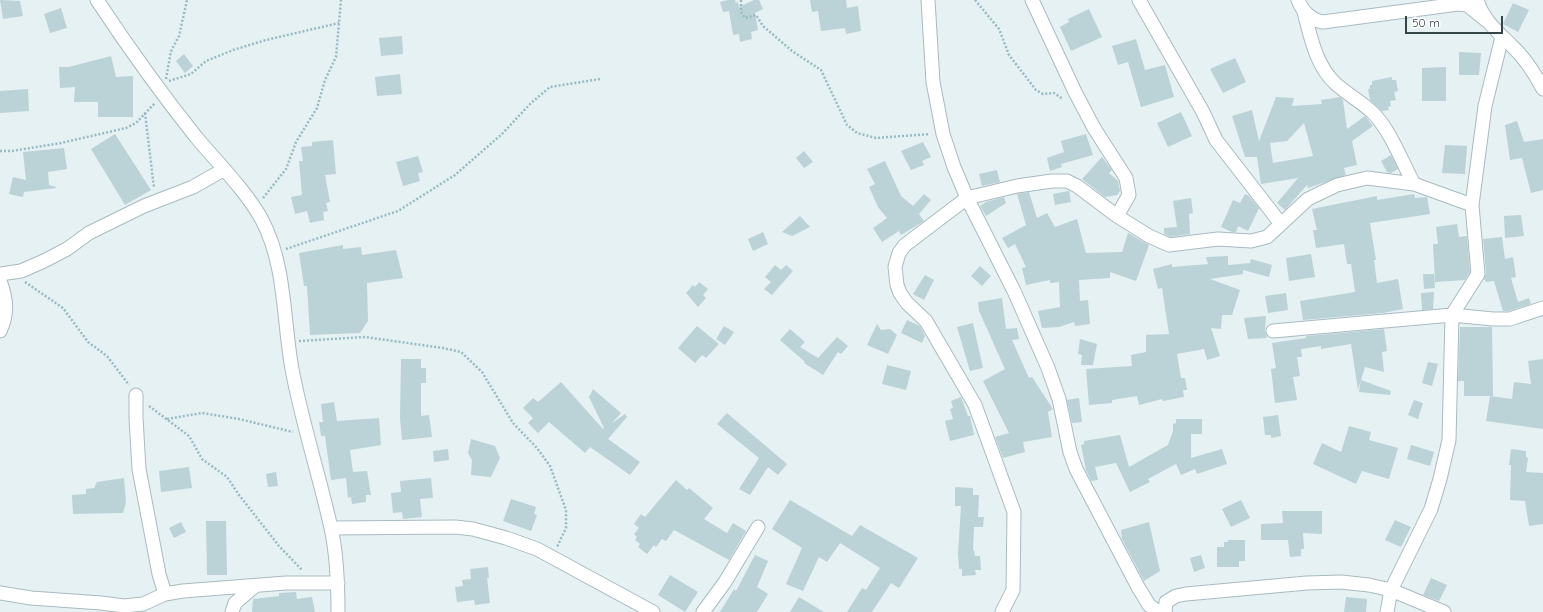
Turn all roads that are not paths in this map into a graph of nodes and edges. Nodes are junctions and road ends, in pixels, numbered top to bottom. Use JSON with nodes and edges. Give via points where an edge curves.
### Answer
{"nodes":[{"id":1,"x":96,"y":0,"type":"edge"},
{"id":2,"x":928,"y":0,"type":"edge"},
{"id":3,"x":1032,"y":0,"type":"edge"},
{"id":4,"x":1139,"y":0,"type":"edge"},
{"id":5,"x":1298,"y":0,"type":"edge"},
{"id":6,"x":1477,"y":0,"type":"edge"},
{"id":7,"x":1460,"y":2,"type":"edge"},
{"id":8,"x":1304,"y":12,"type":"junction"},
{"id":9,"x":1487,"y":21,"type":"junction"},
{"id":10,"x":1502,"y":37,"type":"junction"},
{"id":11,"x":1543,"y":89,"type":"edge"},
{"id":12,"x":223,"y":170,"type":"junction"},
{"id":13,"x":1414,"y":184,"type":"junction"},
{"id":14,"x":967,"y":198,"type":"junction"},
{"id":15,"x":1472,"y":205,"type":"junction"},
{"id":16,"x":1116,"y":216,"type":"junction"},
{"id":17,"x":1282,"y":224,"type":"junction"},
{"id":18,"x":3,"y":276,"type":"edge"},
{"id":19,"x":1543,"y":308,"type":"edge"},
{"id":20,"x":1452,"y":315,"type":"junction"},
{"id":21,"x":0,"y":331,"type":"edge"},
{"id":22,"x":1273,"y":331,"type":"dead end"},
{"id":23,"x":136,"y":395,"type":"road end"},
{"id":24,"x":758,"y":527,"type":"dead end"},
{"id":25,"x":331,"y":528,"type":"junction"},
{"id":26,"x":338,"y":583,"type":"junction"},
{"id":27,"x":255,"y":586,"type":"junction"},
{"id":28,"x":1391,"y":590,"type":"junction"},
{"id":29,"x":0,"y":593,"type":"edge"},
{"id":30,"x":165,"y":594,"type":"junction"},
{"id":31,"x":232,"y":612,"type":"edge"},
{"id":32,"x":338,"y":612,"type":"edge"},
{"id":33,"x":653,"y":612,"type":"edge"},
{"id":34,"x":703,"y":612,"type":"edge"},
{"id":35,"x":1002,"y":612,"type":"edge"},
{"id":36,"x":1158,"y":612,"type":"edge"},
{"id":37,"x":1165,"y":612,"type":"edge"},
{"id":38,"x":1387,"y":612,"type":"edge"},
{"id":39,"x":1444,"y":612,"type":"edge"}],
"edges":[{"from":1,"to":12,"type":"street"},
{"from":2,"to":14,"type":"street","via":[[932,70],[943,134]]},
{"from":3,"to":16,"type":"street","via":[[1094,128],[1126,178],[1129,195]]},
{"from":4,"to":17,"type":"street","via":[[1196,99],[1216,140]]},
{"from":5,"to":8,"type":"street"},
{"from":6,"to":9,"type":"street"},
{"from":7,"to":8,"type":"street","via":[[1333,22],[1317,21]]},
{"from":7,"to":9,"type":"street"},
{"from":8,"to":13,"type":"street","via":[[1324,70],[1336,84],[1375,114]]},
{"from":9,"to":10,"type":"street"},
{"from":10,"to":11,"type":"street","via":[[1521,56]]},
{"from":10,"to":15,"type":"street","via":[[1485,106]]},
{"from":12,"to":18,"type":"street","via":[[194,187],[144,206],[89,233],[44,261],[21,272]]},
{"from":12,"to":25,"type":"street","via":[[255,209],[264,224],[274,253],[292,368]]},
{"from":13,"to":15,"type":"street"},
{"from":13,"to":17,"type":"street","via":[[1367,178],[1337,185],[1308,199]]},
{"from":14,"to":16,"type":"street","via":[[1017,186],[1063,181],[1077,186]]},
{"from":14,"to":35,"type":"street","via":[[901,249],[895,275],[900,293],[926,321],[975,405],[1014,512],[1013,590]]},
{"from":14,"to":36,"type":"street","via":[[1014,291],[1048,368],[1062,410],[1076,469],[1138,587],[1149,605]]},
{"from":15,"to":20,"type":"street","via":[[1478,274]]},
{"from":16,"to":17,"type":"street","via":[[1149,236],[1169,244],[1263,239]]},
{"from":18,"to":21,"type":"street","via":[[6,316]]},
{"from":19,"to":20,"type":"street","via":[[1510,319]]},
{"from":20,"to":22,"type":"street"},
{"from":20,"to":28,"type":"street","via":[[1449,440],[1426,522]]},
{"from":23,"to":30,"type":"street","via":[[139,469]]},
{"from":24,"to":34,"type":"street","via":[[725,582]]},
{"from":25,"to":26,"type":"street"},
{"from":25,"to":33,"type":"street","via":[[455,527],[506,538],[552,556]]},
{"from":26,"to":27,"type":"street"},
{"from":26,"to":32,"type":"street"},
{"from":27,"to":30,"type":"street","via":[[183,590]]},
{"from":27,"to":31,"type":"street","via":[[235,603]]},
{"from":28,"to":37,"type":"street","via":[[1341,582],[1186,594],[1166,602]]},
{"from":28,"to":38,"type":"street"},
{"from":28,"to":39,"type":"street"},
{"from":29,"to":30,"type":"street","via":[[124,606],[143,604]]}]}
